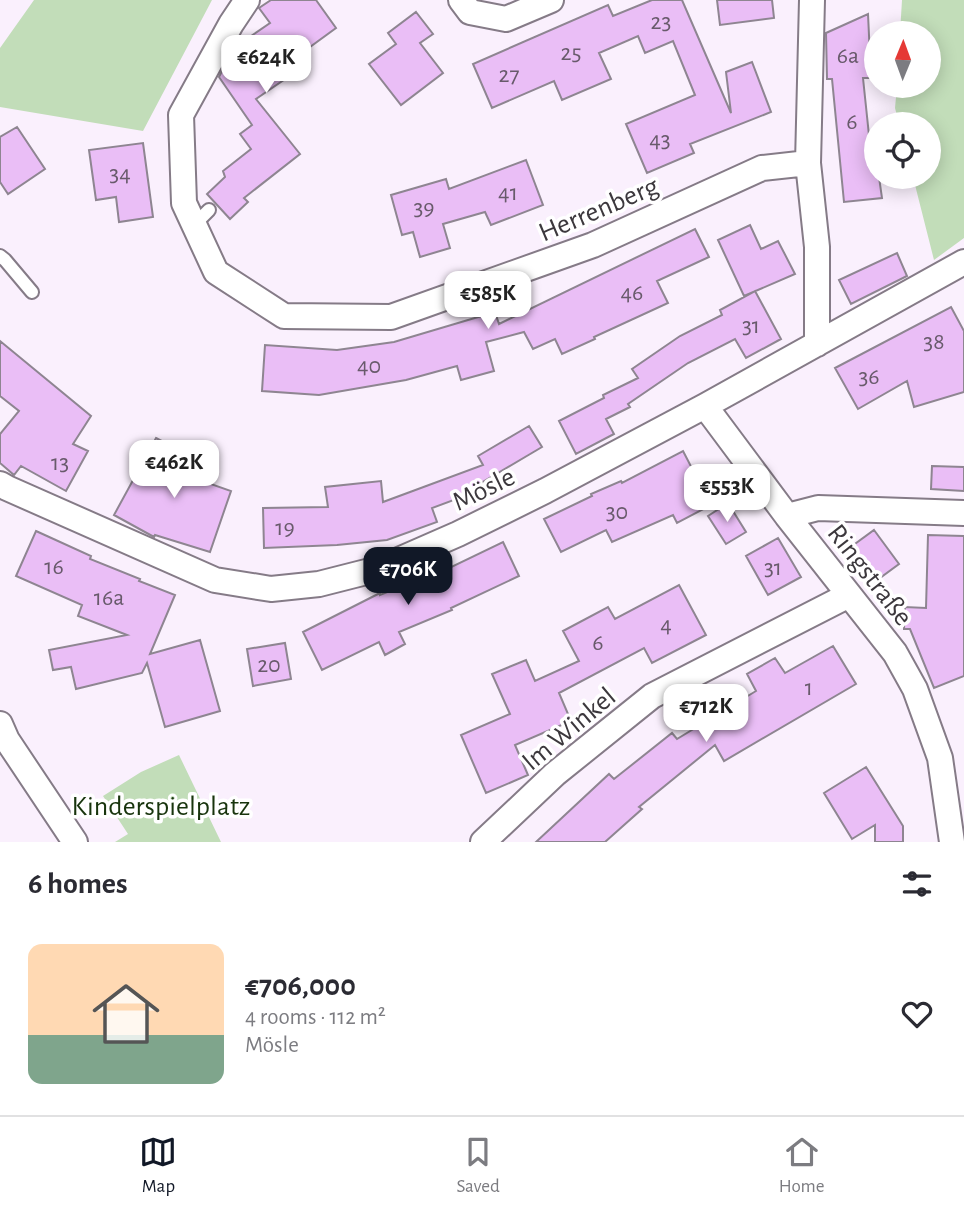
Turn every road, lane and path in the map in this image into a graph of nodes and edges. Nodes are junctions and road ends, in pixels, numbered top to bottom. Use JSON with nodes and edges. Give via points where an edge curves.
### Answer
{"nodes":[{"id":1,"x":247,"y":0,"type":"edge"},
{"id":2,"x":461,"y":0,"type":"edge"},
{"id":3,"x":551,"y":0,"type":"edge"},
{"id":4,"x":813,"y":0,"type":"edge"},
{"id":5,"x":808,"y":163,"type":"junction"},
{"id":6,"x":0,"y":256,"type":"edge"},
{"id":7,"x":964,"y":262,"type":"edge"},
{"id":8,"x":32,"y":292,"type":"dead end"},
{"id":9,"x":817,"y":344,"type":"junction"},
{"id":10,"x":705,"y":406,"type":"junction"},
{"id":11,"x":2,"y":493,"type":"edge"},
{"id":12,"x":964,"y":513,"type":"edge"},
{"id":13,"x":787,"y":516,"type":"junction"},
{"id":14,"x":849,"y":595,"type":"junction"},
{"id":15,"x":0,"y":724,"type":"edge"},
{"id":16,"x":75,"y":842,"type":"edge"},
{"id":17,"x":483,"y":842,"type":"edge"},
{"id":18,"x":952,"y":842,"type":"edge"}],
"edges":[{"from":1,"to":5,"type":"street","name":"Herrenberg","via":[[181,115],[184,203],[202,217],[216,272],[284,316],[391,317],[593,246],[762,168]]},
{"from":2,"to":3,"type":"street","via":[[470,12],[506,19]]},
{"from":4,"to":5,"type":"street"},
{"from":5,"to":9,"type":"street","via":[[817,247]]},
{"from":6,"to":8,"type":"lane"},
{"from":7,"to":9,"type":"street","name":"Mösle"},
{"from":9,"to":10,"type":"street","name":"Mösle"},
{"from":10,"to":11,"type":"street","name":"Mösle","via":[[458,534],[378,569],[319,584],[271,589],[215,580]]},
{"from":10,"to":13,"type":"street"},
{"from":12,"to":13,"type":"street","name":"Ringstraße","via":[[818,508]]},
{"from":13,"to":14,"type":"street","name":"Ringstraße"},
{"from":14,"to":17,"type":"street","name":"Im Winkel","via":[[652,696],[555,774]]},
{"from":14,"to":18,"type":"street","name":"Ringstraße","via":[[895,653],[915,689],[940,758]]},
{"from":15,"to":16,"type":"street"}]}
